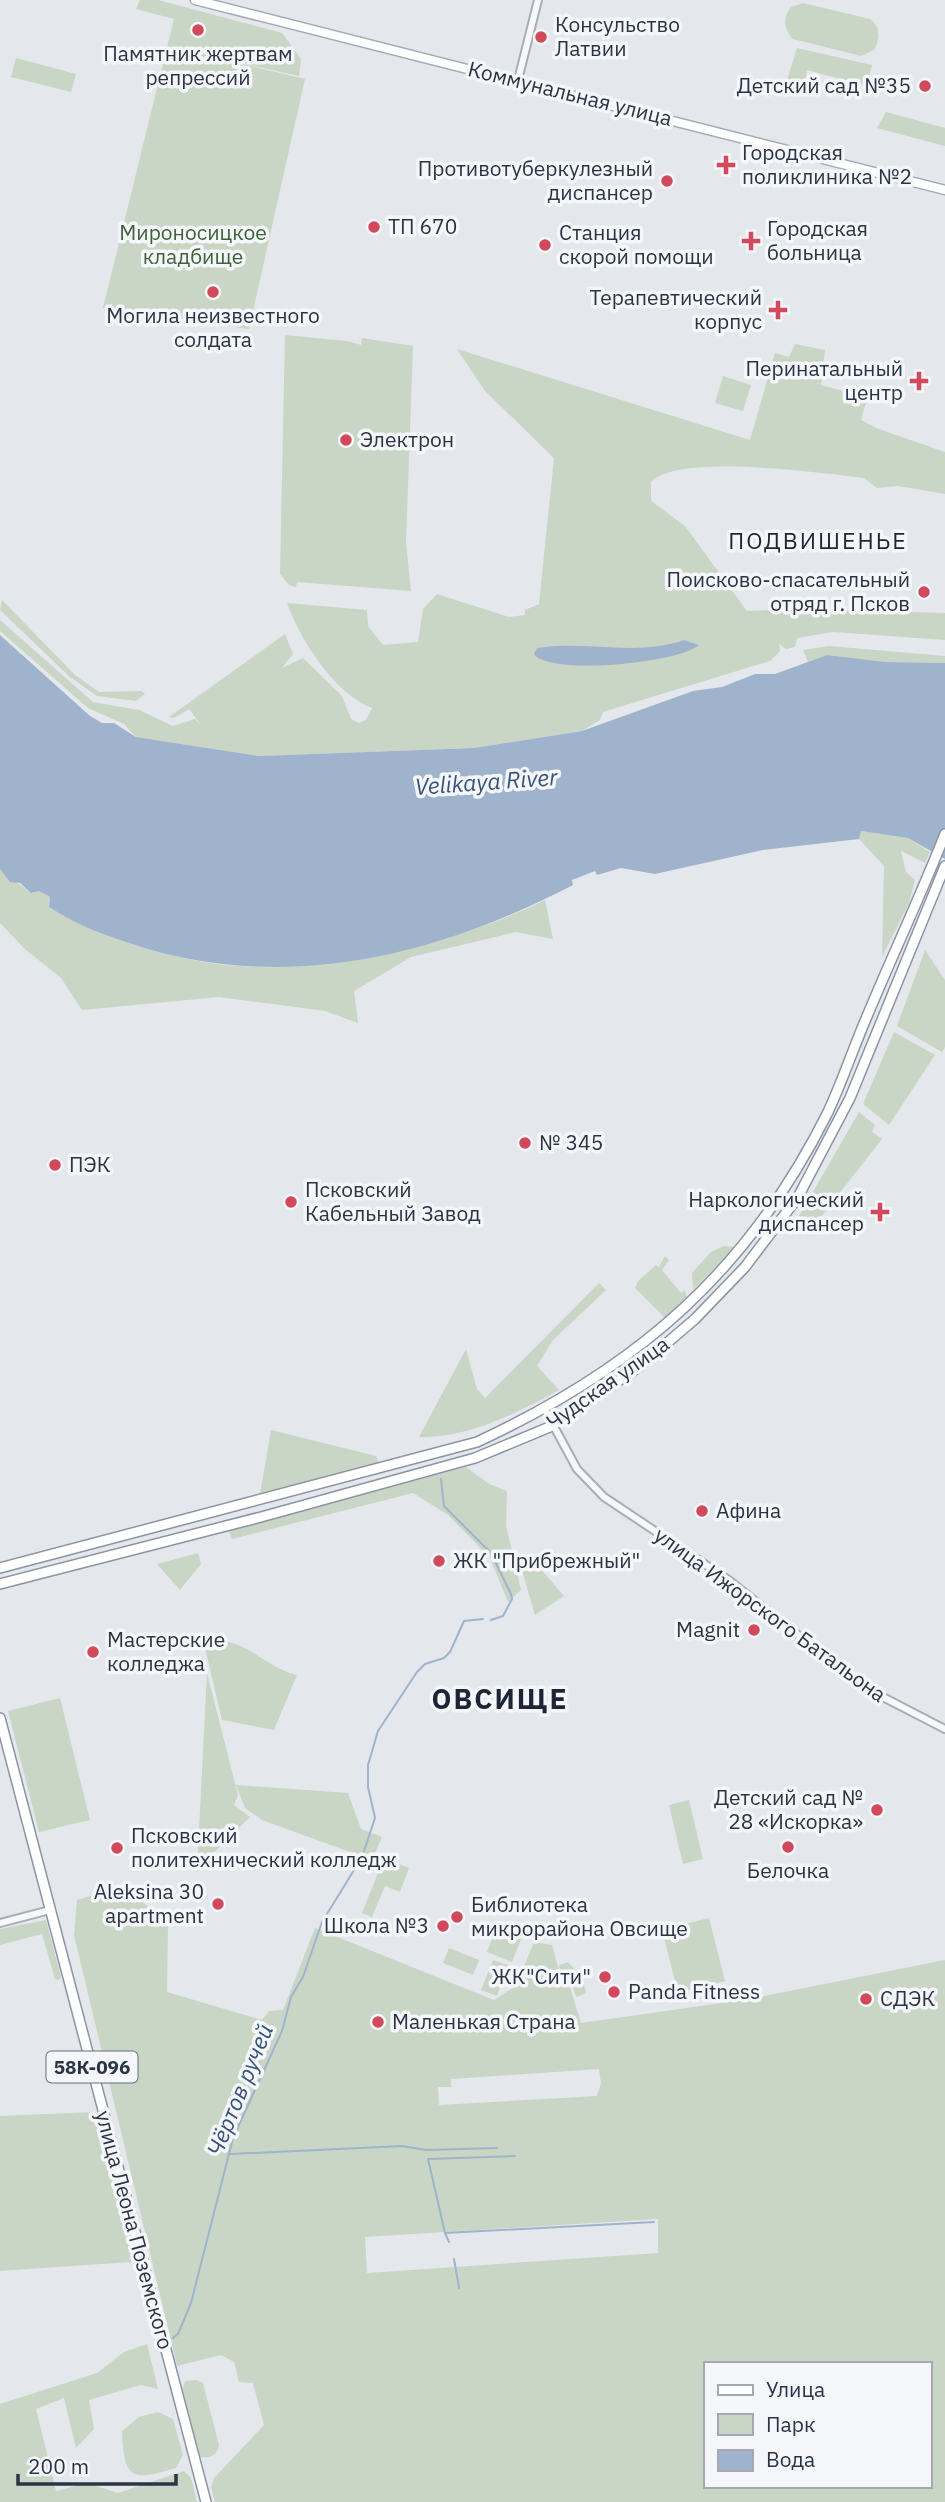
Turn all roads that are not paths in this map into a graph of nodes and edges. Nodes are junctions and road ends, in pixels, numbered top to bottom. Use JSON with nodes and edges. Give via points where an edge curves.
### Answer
{"nodes":[{"id":1,"x":195,"y":0,"type":"edge"},
{"id":2,"x":538,"y":0,"type":"edge"},
{"id":3,"x":518,"y":80,"type":"junction"},
{"id":4,"x":945,"y":190,"type":"edge"},
{"id":5,"x":945,"y":834,"type":"edge"},
{"id":6,"x":945,"y":866,"type":"edge"},
{"id":7,"x":814,"y":1139,"type":"junction"},
{"id":8,"x":827,"y":1146,"type":"junction"},
{"id":9,"x":796,"y":1170,"type":"junction"},
{"id":10,"x":809,"y":1177,"type":"junction"},
{"id":11,"x":545,"y":1410,"type":"junction"},
{"id":12,"x":552,"y":1426,"type":"junction"},
{"id":13,"x":279,"y":1493,"type":"junction"},
{"id":14,"x":253,"y":1500,"type":"junction"},
{"id":15,"x":283,"y":1512,"type":"junction"},
{"id":16,"x":261,"y":1517,"type":"junction"},
{"id":17,"x":0,"y":1568,"type":"edge"},
{"id":18,"x":0,"y":1584,"type":"edge"},
{"id":19,"x":0,"y":1718,"type":"edge"},
{"id":20,"x":945,"y":1729,"type":"edge"},
{"id":21,"x":50,"y":1910,"type":"junction"},
{"id":22,"x":0,"y":1923,"type":"edge"},
{"id":23,"x":206,"y":2502,"type":"edge"}],
"edges":[{"from":1,"to":3,"type":"main road","name":"Коммунальная улица"},
{"from":2,"to":3,"type":"street"},
{"from":3,"to":4,"type":"main road","name":"Коммунальная улица"},
{"from":5,"to":7,"type":"highway","name":"Чудская улица"},
{"from":6,"to":8,"type":"highway","name":"Чудская улица"},
{"from":7,"to":8,"type":"highway","via":[[817,1145]]},
{"from":7,"to":9,"type":"highway","name":"Чудская улица"},
{"from":8,"to":10,"type":"highway","name":"Чудская улица"},
{"from":9,"to":10,"type":"highway","via":[[807,1171]]},
{"from":9,"to":11,"type":"highway","name":"Чудская улица","via":[[735,1258],[684,1310],[630,1355]]},
{"from":10,"to":12,"type":"highway","name":"Чудская улица","via":[[746,1267],[695,1319],[640,1367]]},
{"from":11,"to":12,"type":"street","name":"улица Ижорского Батальона"},
{"from":11,"to":13,"type":"highway","name":"Чудская улица","via":[[477,1441]]},
{"from":12,"to":15,"type":"highway","name":"Чудская улица","via":[[475,1458]]},
{"from":12,"to":20,"type":"street","name":"улица Ижорского Батальона","via":[[577,1469],[604,1497],[730,1581],[847,1674]]},
{"from":13,"to":14,"type":"highway","name":"Чудская улица"},
{"from":13,"to":15,"type":"highway","via":[[275,1504]]},
{"from":14,"to":16,"type":"highway","via":[[261,1502]]},
{"from":14,"to":17,"type":"highway","name":"Чудская улица"},
{"from":15,"to":16,"type":"highway","name":"Чудская улица"},
{"from":16,"to":18,"type":"highway","name":"Чудская улица"},
{"from":19,"to":21,"type":"highway","name":"улица Леона Поземского","number":"58К-096"},
{"from":21,"to":22,"type":"street"},
{"from":21,"to":23,"type":"highway","name":"улица Леона Поземского","number":"58К-096"}]}
